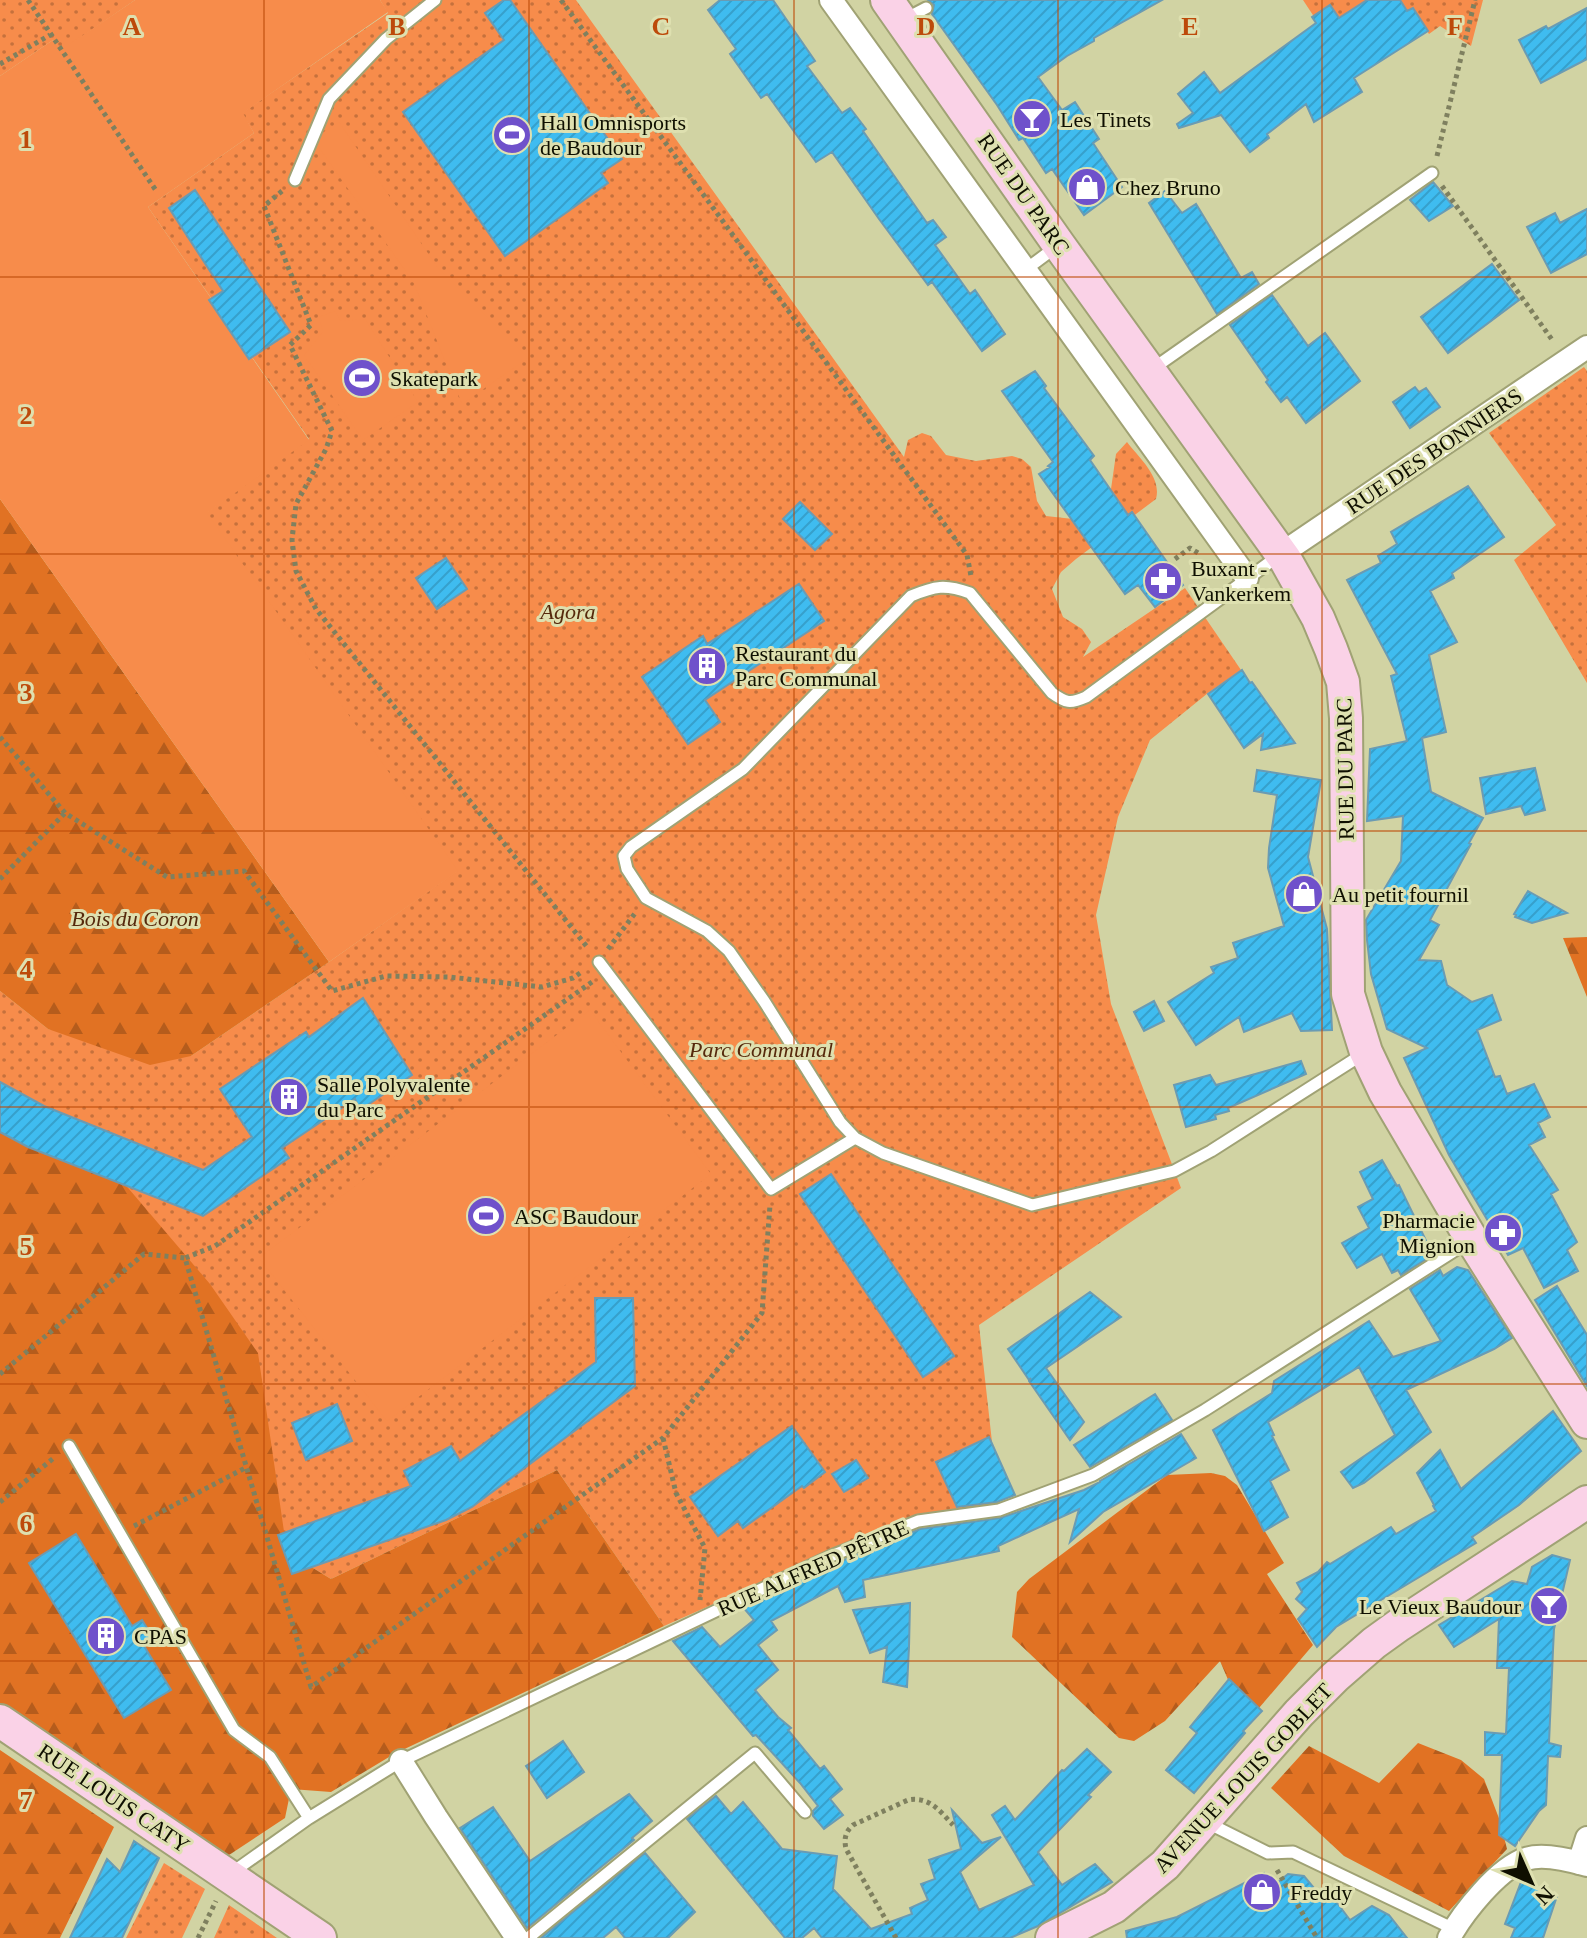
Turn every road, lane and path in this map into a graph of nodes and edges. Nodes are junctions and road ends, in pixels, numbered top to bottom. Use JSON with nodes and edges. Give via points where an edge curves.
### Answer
{"nodes":[{"id":1,"x":28,"y":0,"type":"edge"},
{"id":2,"x":435,"y":0,"type":"edge"},
{"id":3,"x":561,"y":0,"type":"edge"},
{"id":4,"x":831,"y":0,"type":"edge"},
{"id":5,"x":1475,"y":0,"type":"edge"},
{"id":6,"x":905,"y":10,"type":"edge"},
{"id":7,"x":50,"y":35,"type":"junction"},
{"id":8,"x":0,"y":64,"type":"edge"},
{"id":9,"x":1432,"y":173,"type":"junction"},
{"id":10,"x":295,"y":180,"type":"joint"},
{"id":11,"x":157,"y":192,"type":"dead end"},
{"id":12,"x":1059,"y":245,"type":"junction"},
{"id":13,"x":1025,"y":270,"type":"junction"},
{"id":14,"x":1587,"y":347,"type":"edge"},
{"id":15,"x":1567,"y":361,"type":"junction"},
{"id":16,"x":1149,"y":371,"type":"junction"},
{"id":17,"x":1281,"y":554,"type":"junction"},
{"id":18,"x":1205,"y":558,"type":"dead end"},
{"id":19,"x":1175,"y":559,"type":"dead end"},
{"id":20,"x":1247,"y":578,"type":"junction"},
{"id":21,"x":970,"y":593,"type":"junction"},
{"id":22,"x":0,"y":737,"type":"edge"},
{"id":23,"x":65,"y":813,"type":"junction"},
{"id":24,"x":0,"y":879,"type":"edge"},
{"id":25,"x":646,"y":898,"type":"junction"},
{"id":26,"x":602,"y":967,"type":"junction"},
{"id":27,"x":1366,"y":1052,"type":"junction"},
{"id":28,"x":855,"y":1138,"type":"junction"},
{"id":29,"x":771,"y":1189,"type":"junction"},
{"id":30,"x":1472,"y":1240,"type":"junction"},
{"id":31,"x":185,"y":1258,"type":"junction"},
{"id":32,"x":0,"y":1374,"type":"edge"},
{"id":33,"x":1587,"y":1422,"type":"edge"},
{"id":34,"x":663,"y":1438,"type":"junction"},
{"id":35,"x":69,"y":1446,"type":"joint"},
{"id":36,"x":247,"y":1467,"type":"junction"},
{"id":37,"x":0,"y":1502,"type":"edge"},
{"id":38,"x":1587,"y":1502,"type":"edge"},
{"id":39,"x":119,"y":1534,"type":"junction"},
{"id":40,"x":698,"y":1620,"type":"junction"},
{"id":41,"x":0,"y":1721,"type":"edge"},
{"id":42,"x":401,"y":1761,"type":"junction"},
{"id":43,"x":805,"y":1812,"type":"dead end"},
{"id":44,"x":309,"y":1818,"type":"junction"},
{"id":45,"x":1206,"y":1821,"type":"junction"},
{"id":46,"x":953,"y":1825,"type":"dead end"},
{"id":47,"x":1587,"y":1838,"type":"edge"},
{"id":48,"x":1268,"y":1853,"type":"junction"},
{"id":49,"x":1583,"y":1864,"type":"edge"},
{"id":50,"x":228,"y":1875,"type":"junction"},
{"id":51,"x":1452,"y":1934,"type":"edge"},
{"id":52,"x":198,"y":1938,"type":"edge"},
{"id":53,"x":320,"y":1938,"type":"edge"},
{"id":54,"x":517,"y":1938,"type":"edge"},
{"id":55,"x":528,"y":1938,"type":"edge"},
{"id":56,"x":896,"y":1938,"type":"edge"},
{"id":57,"x":1052,"y":1938,"type":"edge"},
{"id":58,"x":1317,"y":1938,"type":"edge"}],
"edges":[{"from":1,"to":7,"type":"path"},
{"from":2,"to":10,"type":"lane","via":[[386,39],[329,99]]},
{"from":3,"to":21,"type":"path","via":[[967,555]]},
{"from":4,"to":13,"type":"street","name":"RUE DU PARC"},
{"from":5,"to":9,"type":"path"},
{"from":6,"to":12,"type":"street","name":"RUE DU PARC"},
{"from":7,"to":8,"type":"path"},
{"from":7,"to":11,"type":"path"},
{"from":9,"to":15,"type":"path"},
{"from":9,"to":16,"type":"lane"},
{"from":10,"to":26,"type":"path","via":[[264,206],[311,325],[290,345],[332,431],[296,504],[296,571],[316,609]]},
{"from":12,"to":13,"type":"lane"},
{"from":12,"to":16,"type":"street","name":"RUE DU PARC"},
{"from":13,"to":20,"type":"street","name":"RUE DU PARC"},
{"from":14,"to":15,"type":"street","name":"RUE DES BONNIERS"},
{"from":15,"to":17,"type":"street","name":"RUE DES BONNIERS"},
{"from":16,"to":17,"type":"street","name":"RUE DU PARC"},
{"from":17,"to":20,"type":"lane"},
{"from":17,"to":27,"type":"street","name":"RUE DU PARC","via":[[1318,618],[1343,682],[1348,994]]},
{"from":18,"to":19,"type":"path","via":[[1190,548]]},
{"from":20,"to":21,"type":"lane","via":[[1074,702],[1052,693]]},
{"from":21,"to":25,"type":"lane","via":[[952,586],[931,587],[911,596],[743,769],[631,847],[624,856],[627,869]]},
{"from":22,"to":23,"type":"path"},
{"from":23,"to":24,"type":"path"},
{"from":23,"to":26,"type":"path","via":[[167,877],[244,871],[332,991],[386,976],[542,987]]},
{"from":25,"to":26,"type":"path"},
{"from":25,"to":28,"type":"lane","via":[[707,931],[729,951]]},
{"from":26,"to":29,"type":"lane"},
{"from":26,"to":31,"type":"path","via":[[215,1246]]},
{"from":27,"to":28,"type":"lane","via":[[1174,1171],[1032,1205],[883,1153]]},
{"from":27,"to":30,"type":"street","name":"RUE DU PARC"},
{"from":28,"to":29,"type":"lane"},
{"from":29,"to":34,"type":"path","via":[[762,1313]]},
{"from":30,"to":33,"type":"street","name":"RUE DU PARC"},
{"from":30,"to":40,"type":"lane","name":"RUE ALFRED PÊTRE","via":[[1093,1475],[999,1510],[918,1521]]},
{"from":31,"to":32,"type":"path","via":[[144,1254]]},
{"from":31,"to":36,"type":"path"},
{"from":34,"to":36,"type":"path","via":[[311,1687]]},
{"from":34,"to":40,"type":"path","via":[[676,1493],[705,1548]]},
{"from":35,"to":37,"type":"path"},
{"from":35,"to":39,"type":"lane"},
{"from":36,"to":39,"type":"path"},
{"from":38,"to":45,"type":"street","name":"AVENUE LOUIS GOBLET","via":[[1374,1643],[1299,1713]]},
{"from":39,"to":44,"type":"lane","via":[[234,1730],[270,1757]]},
{"from":40,"to":42,"type":"lane","name":"RUE ALFRED PÊTRE"},
{"from":41,"to":50,"type":"street","name":"RUE LOUIS CATY"},
{"from":42,"to":44,"type":"lane","name":"RUE ALFRED PÊTRE"},
{"from":42,"to":54,"type":"street"},
{"from":43,"to":55,"type":"lane","via":[[755,1753]]},
{"from":44,"to":50,"type":"lane","name":"RUE ALFRED PÊTRE"},
{"from":45,"to":48,"type":"lane"},
{"from":45,"to":57,"type":"street","name":"AVENUE LOUIS GOBLET","via":[[1165,1865],[1114,1907]]},
{"from":46,"to":56,"type":"path","via":[[932,1803],[917,1799],[847,1831],[846,1849]]},
{"from":47,"to":49,"type":"street"},
{"from":48,"to":51,"type":"lane","via":[[1293,1852]]},
{"from":48,"to":58,"type":"path"},
{"from":49,"to":51,"type":"street","via":[[1527,1858],[1482,1892]]},
{"from":50,"to":52,"type":"path"},
{"from":50,"to":53,"type":"street","name":"RUE LOUIS CATY"}]}
